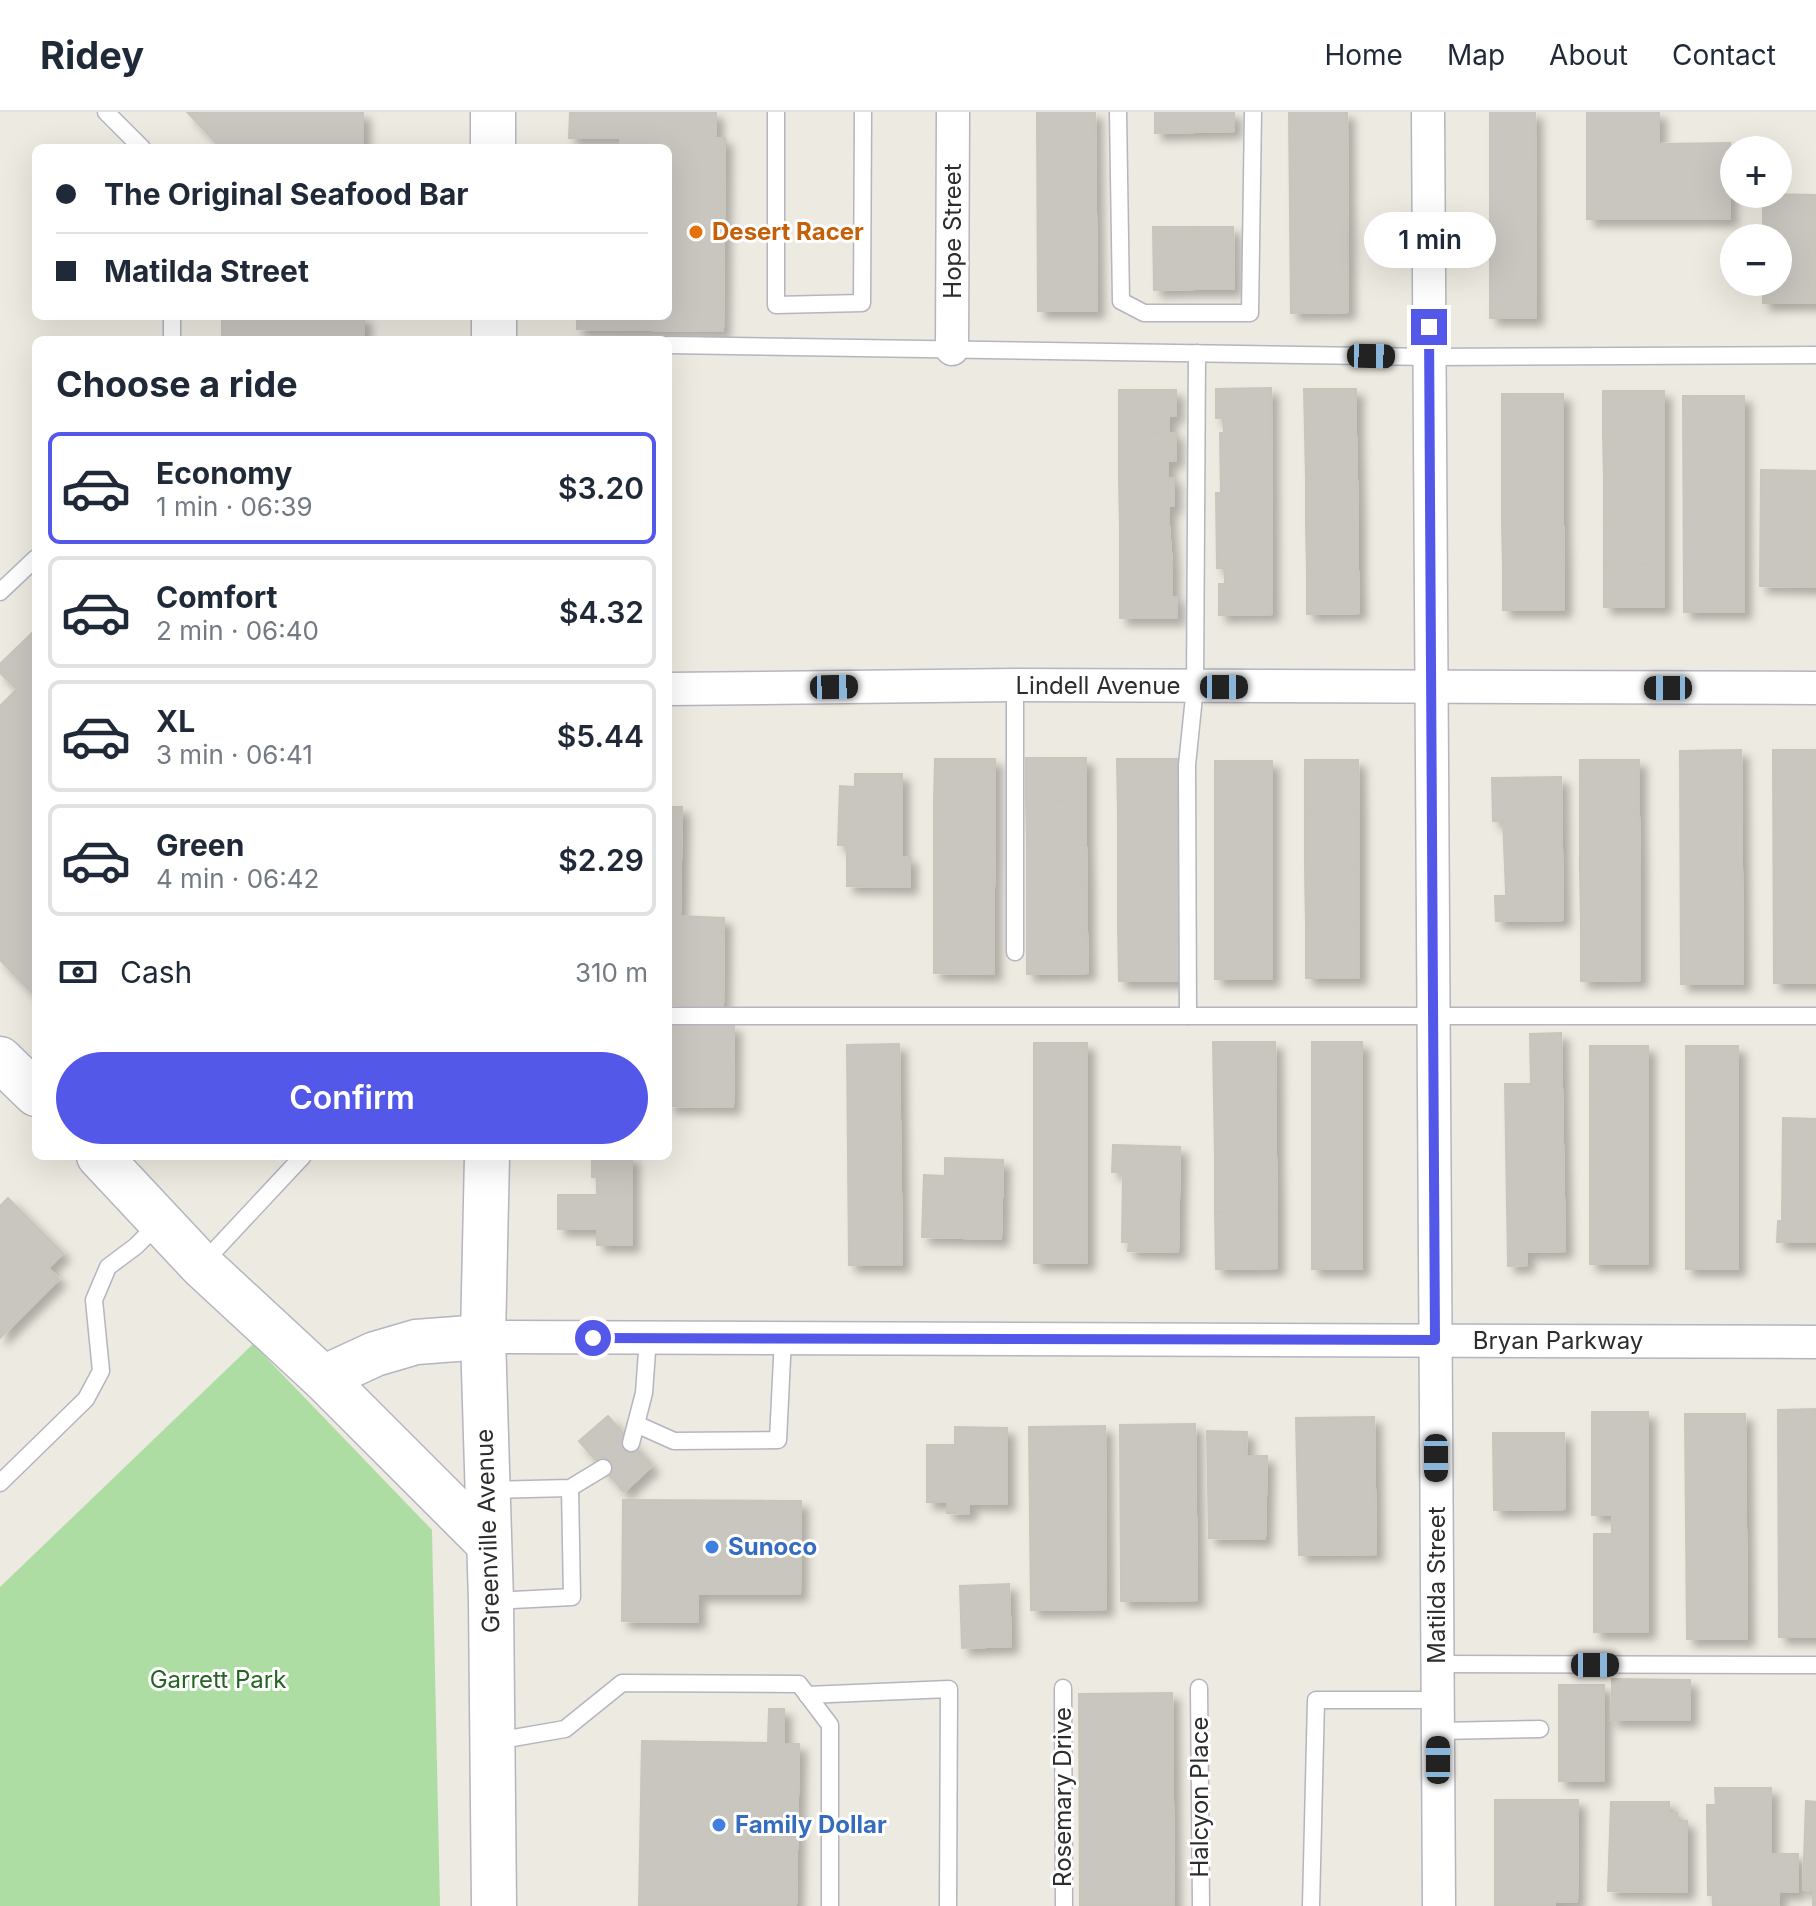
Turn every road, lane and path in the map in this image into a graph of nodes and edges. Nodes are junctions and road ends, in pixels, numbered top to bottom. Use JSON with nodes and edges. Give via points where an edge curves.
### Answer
{"nodes":[{"id":1,"x":106,"y":112,"type":"edge"},
{"id":2,"x":493,"y":112,"type":"edge"},
{"id":3,"x":776,"y":112,"type":"edge"},
{"id":4,"x":863,"y":112,"type":"edge"},
{"id":5,"x":953,"y":112,"type":"edge"},
{"id":6,"x":1118,"y":112,"type":"edge"},
{"id":7,"x":1253,"y":112,"type":"edge"},
{"id":8,"x":1428,"y":112,"type":"edge"},
{"id":9,"x":138,"y":144,"type":"edge"},
{"id":10,"x":493,"y":144,"type":"edge"},
{"id":11,"x":672,"y":345,"type":"edge"},
{"id":12,"x":952,"y":349,"type":"junction"},
{"id":13,"x":1197,"y":353,"type":"junction"},
{"id":14,"x":1816,"y":355,"type":"edge"},
{"id":15,"x":1430,"y":357,"type":"junction"},
{"id":16,"x":32,"y":562,"type":"edge"},
{"id":17,"x":0,"y":592,"type":"edge"},
{"id":18,"x":1015,"y":685,"type":"junction"},
{"id":19,"x":1195,"y":687,"type":"junction"},
{"id":20,"x":1816,"y":688,"type":"edge"},
{"id":21,"x":672,"y":689,"type":"edge"},
{"id":22,"x":1431,"y":689,"type":"junction"},
{"id":23,"x":1015,"y":952,"type":"dead end"},
{"id":24,"x":672,"y":1016,"type":"edge"},
{"id":25,"x":1188,"y":1016,"type":"junction"},
{"id":26,"x":1434,"y":1016,"type":"junction"},
{"id":27,"x":1816,"y":1016,"type":"edge"},
{"id":28,"x":0,"y":1059,"type":"edge"},
{"id":29,"x":32,"y":1090,"type":"edge"},
{"id":30,"x":103,"y":1160,"type":"edge"},
{"id":31,"x":299,"y":1160,"type":"edge"},
{"id":32,"x":487,"y":1160,"type":"edge"},
{"id":33,"x":161,"y":1221,"type":"junction"},
{"id":34,"x":201,"y":1265,"type":"junction"},
{"id":35,"x":483,"y":1337,"type":"junction"},
{"id":36,"x":648,"y":1338,"type":"junction"},
{"id":37,"x":783,"y":1338,"type":"junction"},
{"id":38,"x":1435,"y":1340,"type":"junction"},
{"id":39,"x":1816,"y":1342,"type":"edge"},
{"id":40,"x":323,"y":1378,"type":"junction"},
{"id":41,"x":636,"y":1424,"type":"junction"},
{"id":42,"x":631,"y":1443,"type":"dead end"},
{"id":43,"x":603,"y":1468,"type":"dead end"},
{"id":44,"x":0,"y":1483,"type":"edge"},
{"id":45,"x":570,"y":1488,"type":"junction"},
{"id":46,"x":486,"y":1490,"type":"junction"},
{"id":47,"x":487,"y":1542,"type":"junction"},
{"id":48,"x":491,"y":1601,"type":"junction"},
{"id":49,"x":1438,"y":1664,"type":"junction"},
{"id":50,"x":1816,"y":1665,"type":"edge"},
{"id":51,"x":1063,"y":1688,"type":"dead end"},
{"id":52,"x":1199,"y":1688,"type":"dead end"},
{"id":53,"x":807,"y":1695,"type":"junction"},
{"id":54,"x":1438,"y":1715,"type":"junction"},
{"id":55,"x":1540,"y":1729,"type":"dead end"},
{"id":56,"x":493,"y":1741,"type":"junction"},
{"id":57,"x":494,"y":1906,"type":"edge"},
{"id":58,"x":830,"y":1906,"type":"edge"},
{"id":59,"x":948,"y":1906,"type":"edge"},
{"id":60,"x":1064,"y":1906,"type":"edge"},
{"id":61,"x":1201,"y":1906,"type":"edge"},
{"id":62,"x":1311,"y":1906,"type":"edge"},
{"id":63,"x":1439,"y":1906,"type":"edge"}],
"edges":[{"from":1,"to":9,"type":"lane"},
{"from":2,"to":10,"type":"main road"},
{"from":3,"to":4,"type":"lane","via":[[776,305],[862,303]]},
{"from":5,"to":12,"type":"street","name":"Hope Street"},
{"from":6,"to":7,"type":"lane","via":[[1121,301],[1144,313],[1250,313]]},
{"from":8,"to":15,"type":"street","name":"Matilda Street"},
{"from":11,"to":12,"type":"lane"},
{"from":12,"to":13,"type":"lane"},
{"from":13,"to":15,"type":"lane"},
{"from":13,"to":19,"type":"lane"},
{"from":14,"to":15,"type":"lane"},
{"from":15,"to":22,"type":"street","name":"Matilda Street"},
{"from":16,"to":17,"type":"lane"},
{"from":18,"to":19,"type":"street","name":"Lindell Avenue"},
{"from":18,"to":21,"type":"street","name":"Lindell Avenue"},
{"from":18,"to":23,"type":"lane"},
{"from":19,"to":22,"type":"street","name":"Lindell Avenue"},
{"from":19,"to":25,"type":"lane","via":[[1187,765]]},
{"from":20,"to":22,"type":"street","name":"Lindell Avenue"},
{"from":22,"to":26,"type":"street","name":"Matilda Street"},
{"from":24,"to":25,"type":"lane"},
{"from":25,"to":26,"type":"lane"},
{"from":26,"to":27,"type":"lane"},
{"from":26,"to":38,"type":"street","name":"Matilda Street"},
{"from":28,"to":29,"type":"main road"},
{"from":30,"to":33,"type":"main road"},
{"from":31,"to":34,"type":"lane"},
{"from":32,"to":35,"type":"main road","name":"Greenville Avenue"},
{"from":33,"to":34,"type":"main road"},
{"from":33,"to":44,"type":"lane","via":[[108,1267],[94,1300],[101,1371],[86,1399]]},
{"from":34,"to":40,"type":"main road"},
{"from":35,"to":36,"type":"street","name":"Bryan Parkway"},
{"from":35,"to":40,"type":"main road","via":[[416,1342]]},
{"from":35,"to":46,"type":"main road","name":"Greenville Avenue"},
{"from":36,"to":37,"type":"street","name":"Bryan Parkway"},
{"from":36,"to":41,"type":"lane"},
{"from":37,"to":38,"type":"street","name":"Bryan Parkway"},
{"from":37,"to":41,"type":"lane","via":[[778,1440],[674,1441]]},
{"from":38,"to":39,"type":"street","name":"Bryan Parkway"},
{"from":38,"to":49,"type":"street","name":"Matilda Street"},
{"from":40,"to":47,"type":"main road"},
{"from":41,"to":42,"type":"lane"},
{"from":43,"to":45,"type":"lane"},
{"from":45,"to":46,"type":"lane"},
{"from":45,"to":48,"type":"lane","via":[[572,1597]]},
{"from":46,"to":47,"type":"main road","name":"Greenville Avenue"},
{"from":47,"to":48,"type":"main road","name":"Greenville Avenue"},
{"from":48,"to":56,"type":"main road","name":"Greenville Avenue"},
{"from":49,"to":50,"type":"lane"},
{"from":49,"to":54,"type":"street","name":"Matilda Street"},
{"from":51,"to":60,"type":"lane","name":"Rosemary Drive"},
{"from":52,"to":61,"type":"lane","name":"Halcyon Place"},
{"from":53,"to":56,"type":"lane","via":[[799,1684],[622,1683],[565,1729]]},
{"from":53,"to":58,"type":"lane","via":[[830,1725]]},
{"from":53,"to":59,"type":"lane","via":[[949,1689]]},
{"from":54,"to":55,"type":"lane"},
{"from":54,"to":62,"type":"lane","via":[[1316,1700]]},
{"from":54,"to":63,"type":"street","name":"Matilda Street"},
{"from":56,"to":57,"type":"main road","name":"Greenville Avenue"}]}
